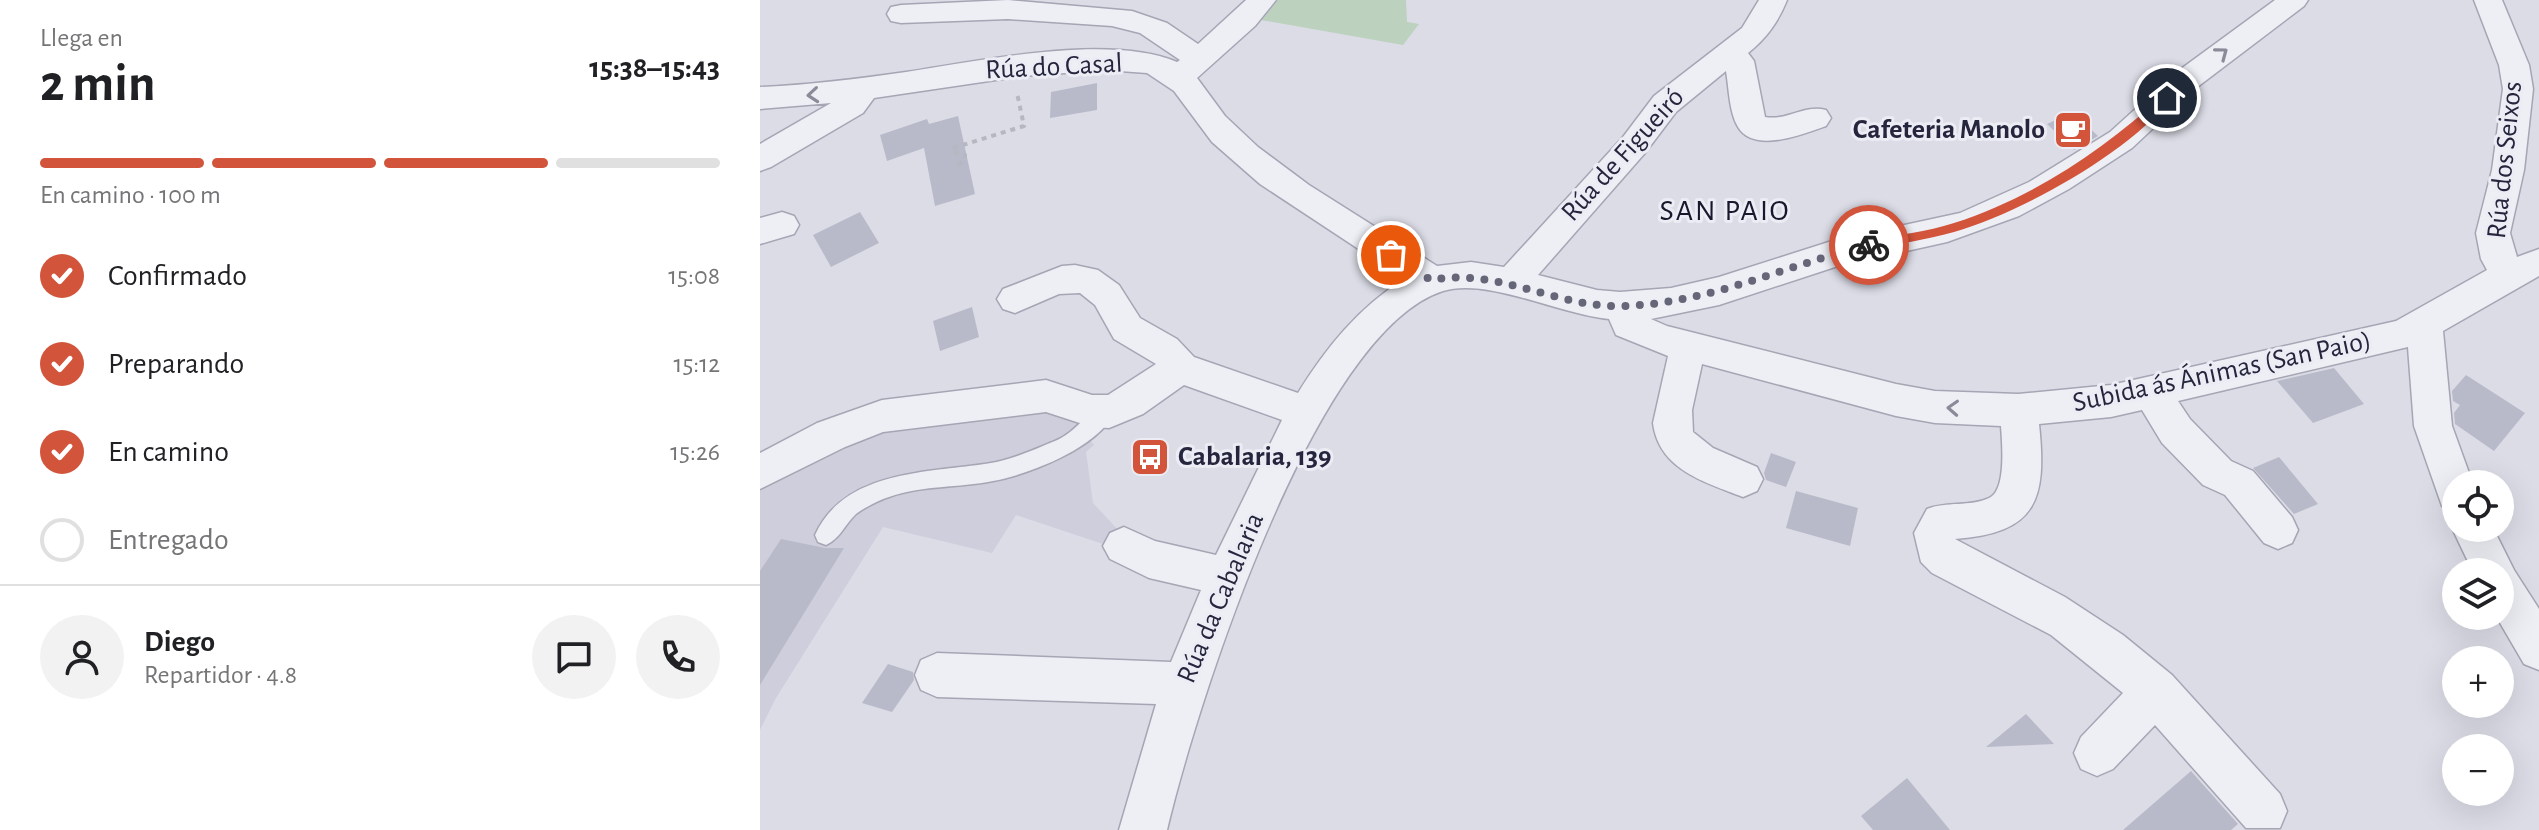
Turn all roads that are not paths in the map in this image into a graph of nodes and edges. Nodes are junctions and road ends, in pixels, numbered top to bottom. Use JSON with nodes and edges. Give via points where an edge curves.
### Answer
{"nodes":[{"id":1,"x":1773,"y":0,"type":"edge"},
{"id":2,"x":2294,"y":0,"type":"edge"},
{"id":3,"x":2488,"y":0,"type":"edge"},
{"id":4,"x":1251,"y":3,"type":"edge"},
{"id":5,"x":901,"y":14,"type":"dead end"},
{"id":6,"x":1729,"y":56,"type":"junction"},
{"id":7,"x":1191,"y":67,"type":"junction"},
{"id":8,"x":865,"y":87,"type":"junction"},
{"id":9,"x":760,"y":98,"type":"edge"},
{"id":10,"x":1815,"y":118,"type":"dead end"},
{"id":11,"x":760,"y":159,"type":"edge"},
{"id":12,"x":2525,"y":267,"type":"edge"},
{"id":13,"x":1431,"y":280,"type":"junction"},
{"id":14,"x":1510,"y":283,"type":"junction"},
{"id":15,"x":1015,"y":299,"type":"dead end"},
{"id":16,"x":1621,"y":306,"type":"junction"},
{"id":17,"x":2425,"y":325,"type":"junction"},
{"id":18,"x":1689,"y":346,"type":"junction"},
{"id":19,"x":1181,"y":368,"type":"junction"},
{"id":20,"x":2151,"y":392,"type":"junction"},
{"id":21,"x":2018,"y":410,"type":"junction"},
{"id":22,"x":1306,"y":412,"type":"junction"},
{"id":23,"x":1104,"y":413,"type":"junction"},
{"id":24,"x":2448,"y":470,"type":"edge"},
{"id":25,"x":760,"y":472,"type":"edge"},
{"id":26,"x":1743,"y":479,"type":"dead end"},
{"id":27,"x":2278,"y":530,"type":"dead end"},
{"id":28,"x":826,"y":535,"type":"dead end"},
{"id":29,"x":1124,"y":546,"type":"dead end"},
{"id":30,"x":1225,"y":576,"type":"junction"},
{"id":31,"x":2514,"y":607,"type":"edge"},
{"id":32,"x":2539,"y":649,"type":"edge"},
{"id":33,"x":937,"y":675,"type":"dead end"},
{"id":34,"x":1183,"y":686,"type":"junction"},
{"id":35,"x":2156,"y":691,"type":"junction"},
{"id":36,"x":2097,"y":753,"type":"dead end"},
{"id":37,"x":2263,"y":811,"type":"dead end"},
{"id":38,"x":1143,"y":830,"type":"edge"}],
"edges":[{"from":1,"to":6,"type":"street","name":"Rúa de Figueiró","via":[[1752,35]]},
{"from":16,"to":2,"type":"street","one_way":true,"via":[[1689,299],[1827,256],[1951,229],[1990,215],[2124,138],[2186,80]]},
{"from":3,"to":12,"type":"street","name":"Rúa dos Seixos","via":[[2518,89],[2508,170],[2493,233],[2498,259]]},
{"from":4,"to":7,"type":"street"},
{"from":5,"to":7,"type":"street","via":[[964,8],[1096,15],[1163,33],[1185,52]]},
{"from":6,"to":10,"type":"street","via":[[1739,61],[1751,123],[1785,129]]},
{"from":6,"to":14,"type":"street","name":"Rúa de Figueiró","via":[[1665,104]]},
{"from":7,"to":8,"type":"street","name":"Rúa do Casal","via":[[1094,61],[1022,65]]},
{"from":7,"to":13,"type":"street","via":[[1221,133],[1302,200]]},
{"from":8,"to":9,"type":"street","name":"Rúa do Casal","one_way":true},
{"from":8,"to":11,"type":"street","via":[[852,105]]},
{"from":12,"to":17,"type":"street","name":"Subida ás Ánimas (San Paio)"},
{"from":13,"to":14,"type":"street","via":[[1483,277]]},
{"from":13,"to":22,"type":"street","name":"Rúa da Cabalaria","via":[[1363,334]]},
{"from":14,"to":16,"type":"street","via":[[1582,303]]},
{"from":15,"to":19,"type":"street","via":[[1077,277],[1106,293],[1129,330],[1171,352]]},
{"from":16,"to":18,"type":"street","name":"Subida ás Ánimas (San Paio)","via":[[1629,325]]},
{"from":17,"to":20,"type":"street","name":"Subida ás Ánimas (San Paio)"},
{"from":17,"to":24,"type":"street","via":[[2433,426]]},
{"from":21,"to":18,"type":"street","name":"Subida ás Ánimas (San Paio)","one_way":true,"via":[[1896,400]]},
{"from":18,"to":26,"type":"street","via":[[1672,430],[1678,444],[1693,456]]},
{"from":19,"to":22,"type":"street"},
{"from":19,"to":23,"type":"street"},
{"from":20,"to":21,"type":"street","name":"Subida ás Ánimas (San Paio)"},
{"from":20,"to":27,"type":"street","via":[[2176,431],[2217,473],[2239,483]]},
{"from":21,"to":35,"type":"street","via":[[2023,453],[2013,501],[1994,515],[1941,522],[1934,533],[1936,549],[2078,628]]},
{"from":22,"to":30,"type":"street","name":"Rúa da Cabalaria"},
{"from":23,"to":25,"type":"street","via":[[1046,396],[882,416],[831,435]]},
{"from":23,"to":28,"type":"lane","via":[[1086,434],[1066,446],[994,472],[885,488],[849,507]]},
{"from":29,"to":30,"type":"street","via":[[1149,559]]},
{"from":30,"to":34,"type":"street","name":"Rúa da Cabalaria"},
{"from":31,"to":32,"type":"street"},
{"from":33,"to":34,"type":"street"},
{"from":34,"to":38,"type":"street","name":"Rúa da Cabalaria"},
{"from":35,"to":36,"type":"street"},
{"from":35,"to":37,"type":"street"}]}
